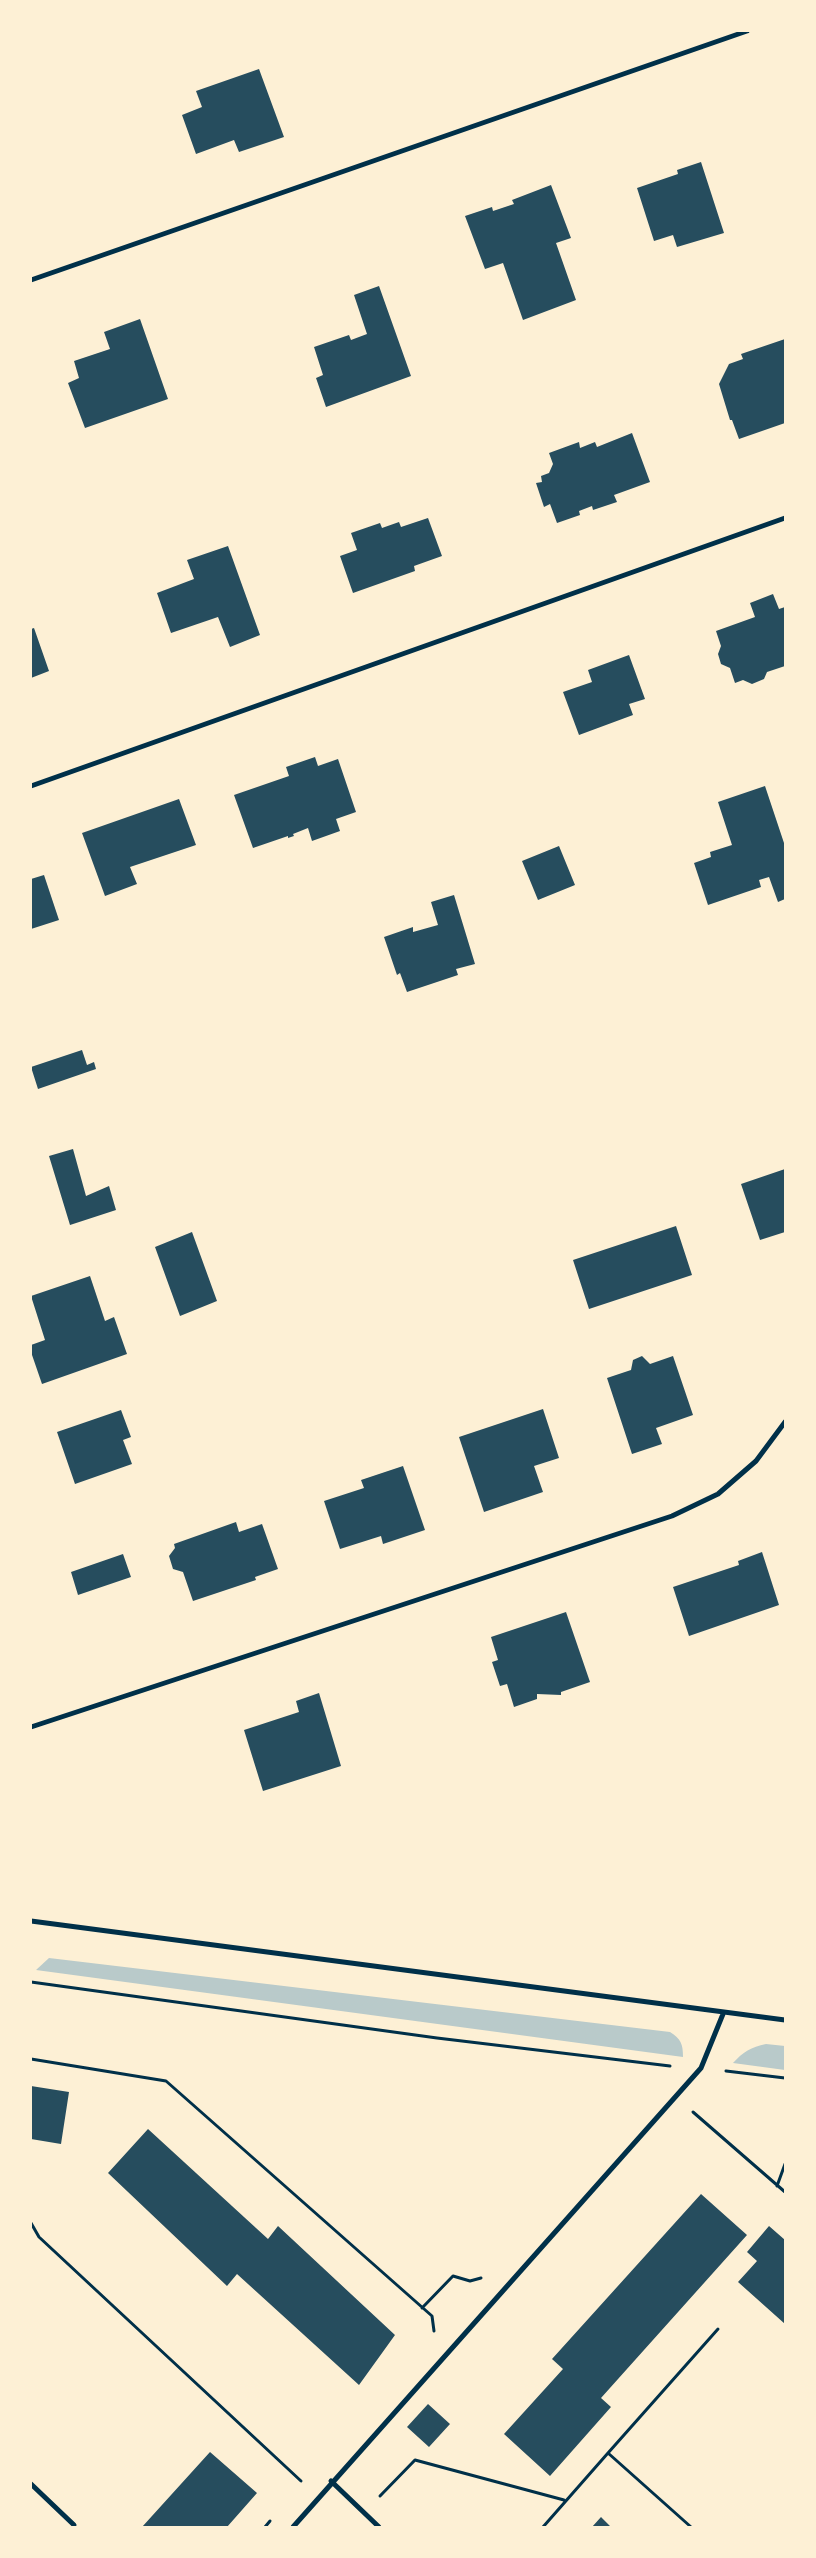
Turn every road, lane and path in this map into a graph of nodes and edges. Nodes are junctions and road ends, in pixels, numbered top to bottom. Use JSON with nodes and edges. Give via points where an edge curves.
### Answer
{"nodes":[{"id":1,"x":747,"y":31,"type":"edge"},
{"id":2,"x":31,"y":280,"type":"edge"},
{"id":3,"x":785,"y":518,"type":"edge"},
{"id":4,"x":31,"y":786,"type":"edge"},
{"id":5,"x":785,"y":1422,"type":"edge"},
{"id":6,"x":31,"y":1727,"type":"edge"},
{"id":7,"x":31,"y":1921,"type":"edge"},
{"id":8,"x":31,"y":1982,"type":"edge"},
{"id":9,"x":724,"y":2014,"type":"junction"},
{"id":10,"x":785,"y":2020,"type":"edge"},
{"id":11,"x":31,"y":2059,"type":"edge"},
{"id":12,"x":701,"y":2068,"type":"junction"},
{"id":13,"x":785,"y":2078,"type":"edge"},
{"id":14,"x":676,"y":2096,"type":"junction"},
{"id":15,"x":785,"y":2164,"type":"edge"},
{"id":16,"x":777,"y":2186,"type":"junction"},
{"id":17,"x":785,"y":2192,"type":"edge"},
{"id":18,"x":31,"y":2223,"type":"edge"},
{"id":19,"x":718,"y":2329,"type":"dead end"},
{"id":20,"x":428,"y":2339,"type":"dead end"},
{"id":21,"x":608,"y":2453,"type":"junction"},
{"id":22,"x":309,"y":2476,"type":"dead end"},
{"id":23,"x":332,"y":2481,"type":"junction"},
{"id":24,"x":31,"y":2484,"type":"edge"},
{"id":25,"x":564,"y":2500,"type":"junction"},
{"id":26,"x":364,"y":2513,"type":"junction"},
{"id":27,"x":74,"y":2525,"type":"dead end"},
{"id":28,"x":293,"y":2527,"type":"edge"},
{"id":29,"x":379,"y":2527,"type":"edge"},
{"id":30,"x":543,"y":2527,"type":"edge"},
{"id":31,"x":691,"y":2527,"type":"edge"}],
"edges":[{"from":1,"to":2,"type":"street"},
{"from":3,"to":4,"type":"street"},
{"from":5,"to":6,"type":"street","via":[[756,1461],[718,1494],[672,1516]]},
{"from":7,"to":9,"type":"street"},
{"from":8,"to":12,"type":"path","via":[[437,2038]]},
{"from":9,"to":10,"type":"street"},
{"from":9,"to":12,"type":"street"},
{"from":11,"to":20,"type":"path","via":[[166,2081],[432,2316],[434,2332]]},
{"from":12,"to":13,"type":"path"},
{"from":12,"to":14,"type":"street"},
{"from":14,"to":16,"type":"path"},
{"from":14,"to":23,"type":"street"},
{"from":15,"to":16,"type":"path"},
{"from":16,"to":17,"type":"path"},
{"from":18,"to":22,"type":"path","via":[[39,2237],[303,2483]]},
{"from":19,"to":21,"type":"path"},
{"from":21,"to":25,"type":"path"},
{"from":21,"to":31,"type":"path"},
{"from":23,"to":26,"type":"street"},
{"from":23,"to":28,"type":"street"},
{"from":24,"to":27,"type":"street"},
{"from":25,"to":26,"type":"path","via":[[415,2460]]},
{"from":25,"to":30,"type":"path"},
{"from":26,"to":29,"type":"street"}]}
